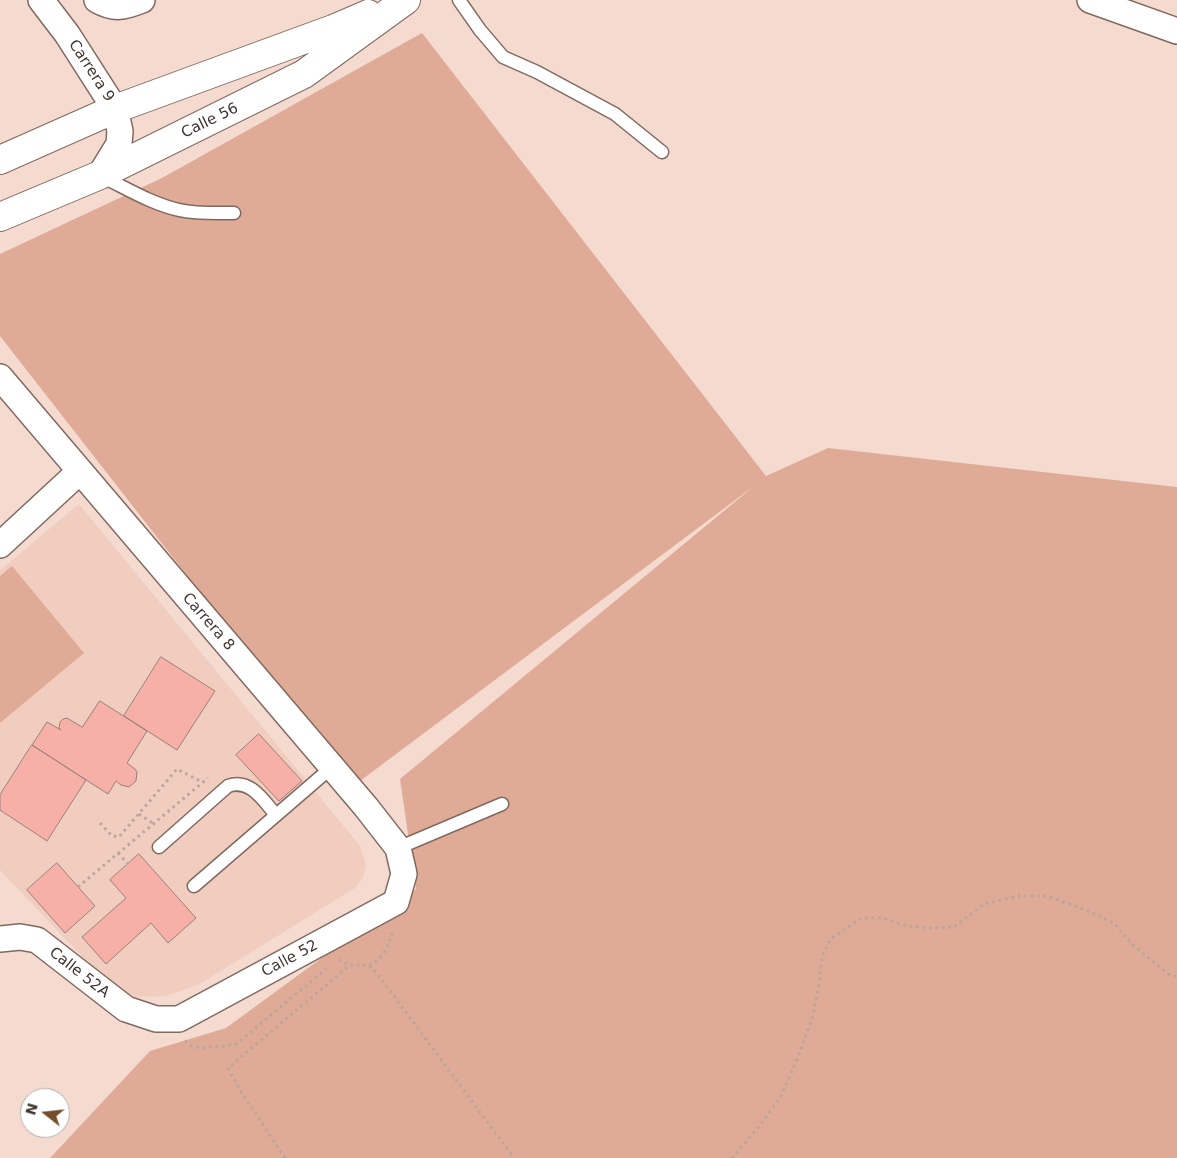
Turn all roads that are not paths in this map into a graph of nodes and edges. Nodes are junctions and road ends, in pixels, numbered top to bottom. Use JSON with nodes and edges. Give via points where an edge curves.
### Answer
{"nodes":[{"id":1,"x":41,"y":0,"type":"edge"},
{"id":2,"x":97,"y":0,"type":"edge"},
{"id":3,"x":142,"y":0,"type":"edge"},
{"id":4,"x":404,"y":0,"type":"edge"},
{"id":5,"x":459,"y":0,"type":"edge"},
{"id":6,"x":1090,"y":0,"type":"edge"},
{"id":7,"x":1177,"y":31,"type":"edge"},
{"id":8,"x":115,"y":109,"type":"junction"},
{"id":9,"x":662,"y":152,"type":"dead end"},
{"id":10,"x":0,"y":160,"type":"edge"},
{"id":11,"x":100,"y":175,"type":"junction"},
{"id":12,"x":234,"y":214,"type":"dead end"},
{"id":13,"x":0,"y":217,"type":"edge"},
{"id":14,"x":0,"y":377,"type":"edge"},
{"id":15,"x":79,"y":472,"type":"junction"},
{"id":16,"x":0,"y":546,"type":"edge"},
{"id":17,"x":332,"y":767,"type":"junction"},
{"id":18,"x":502,"y":804,"type":"dead end"},
{"id":19,"x":276,"y":815,"type":"junction"},
{"id":20,"x":159,"y":847,"type":"dead end"},
{"id":21,"x":398,"y":848,"type":"junction"},
{"id":22,"x":194,"y":886,"type":"dead end"},
{"id":23,"x":396,"y":902,"type":"joint"},
{"id":24,"x":0,"y":939,"type":"edge"},
{"id":25,"x":168,"y":1019,"type":"joint"}],
"edges":[{"from":1,"to":8,"type":"street","name":"Carrera 9"},
{"from":2,"to":3,"type":"street","via":[[108,6],[125,7]]},
{"from":4,"to":8,"type":"street","name":"Calle 56"},
{"from":4,"to":11,"type":"street","name":"Calle 56","via":[[304,74]]},
{"from":5,"to":9,"type":"lane","via":[[503,57],[614,114]]},
{"from":6,"to":7,"type":"street"},
{"from":8,"to":10,"type":"street","name":"Calle 56"},
{"from":8,"to":11,"type":"street","name":"Carrera 9","via":[[119,144]]},
{"from":11,"to":12,"type":"lane","via":[[179,210]]},
{"from":11,"to":13,"type":"street","name":"Calle 56"},
{"from":14,"to":15,"type":"street","name":"Carrera 8"},
{"from":15,"to":16,"type":"street"},
{"from":15,"to":17,"type":"street","name":"Carrera 8"},
{"from":17,"to":19,"type":"lane"},
{"from":17,"to":21,"type":"street","name":"Carrera 8"},
{"from":18,"to":21,"type":"lane"},
{"from":19,"to":20,"type":"lane","via":[[256,793],[246,785],[236,783],[228,786]]},
{"from":19,"to":22,"type":"lane"},
{"from":21,"to":23,"type":"street","name":"Carrera 8","via":[[404,874]]},
{"from":23,"to":25,"type":"street","name":"Calle 52"},
{"from":24,"to":25,"type":"street","name":"Calle 52A","via":[[20,937],[37,940],[126,1009]]}]}
